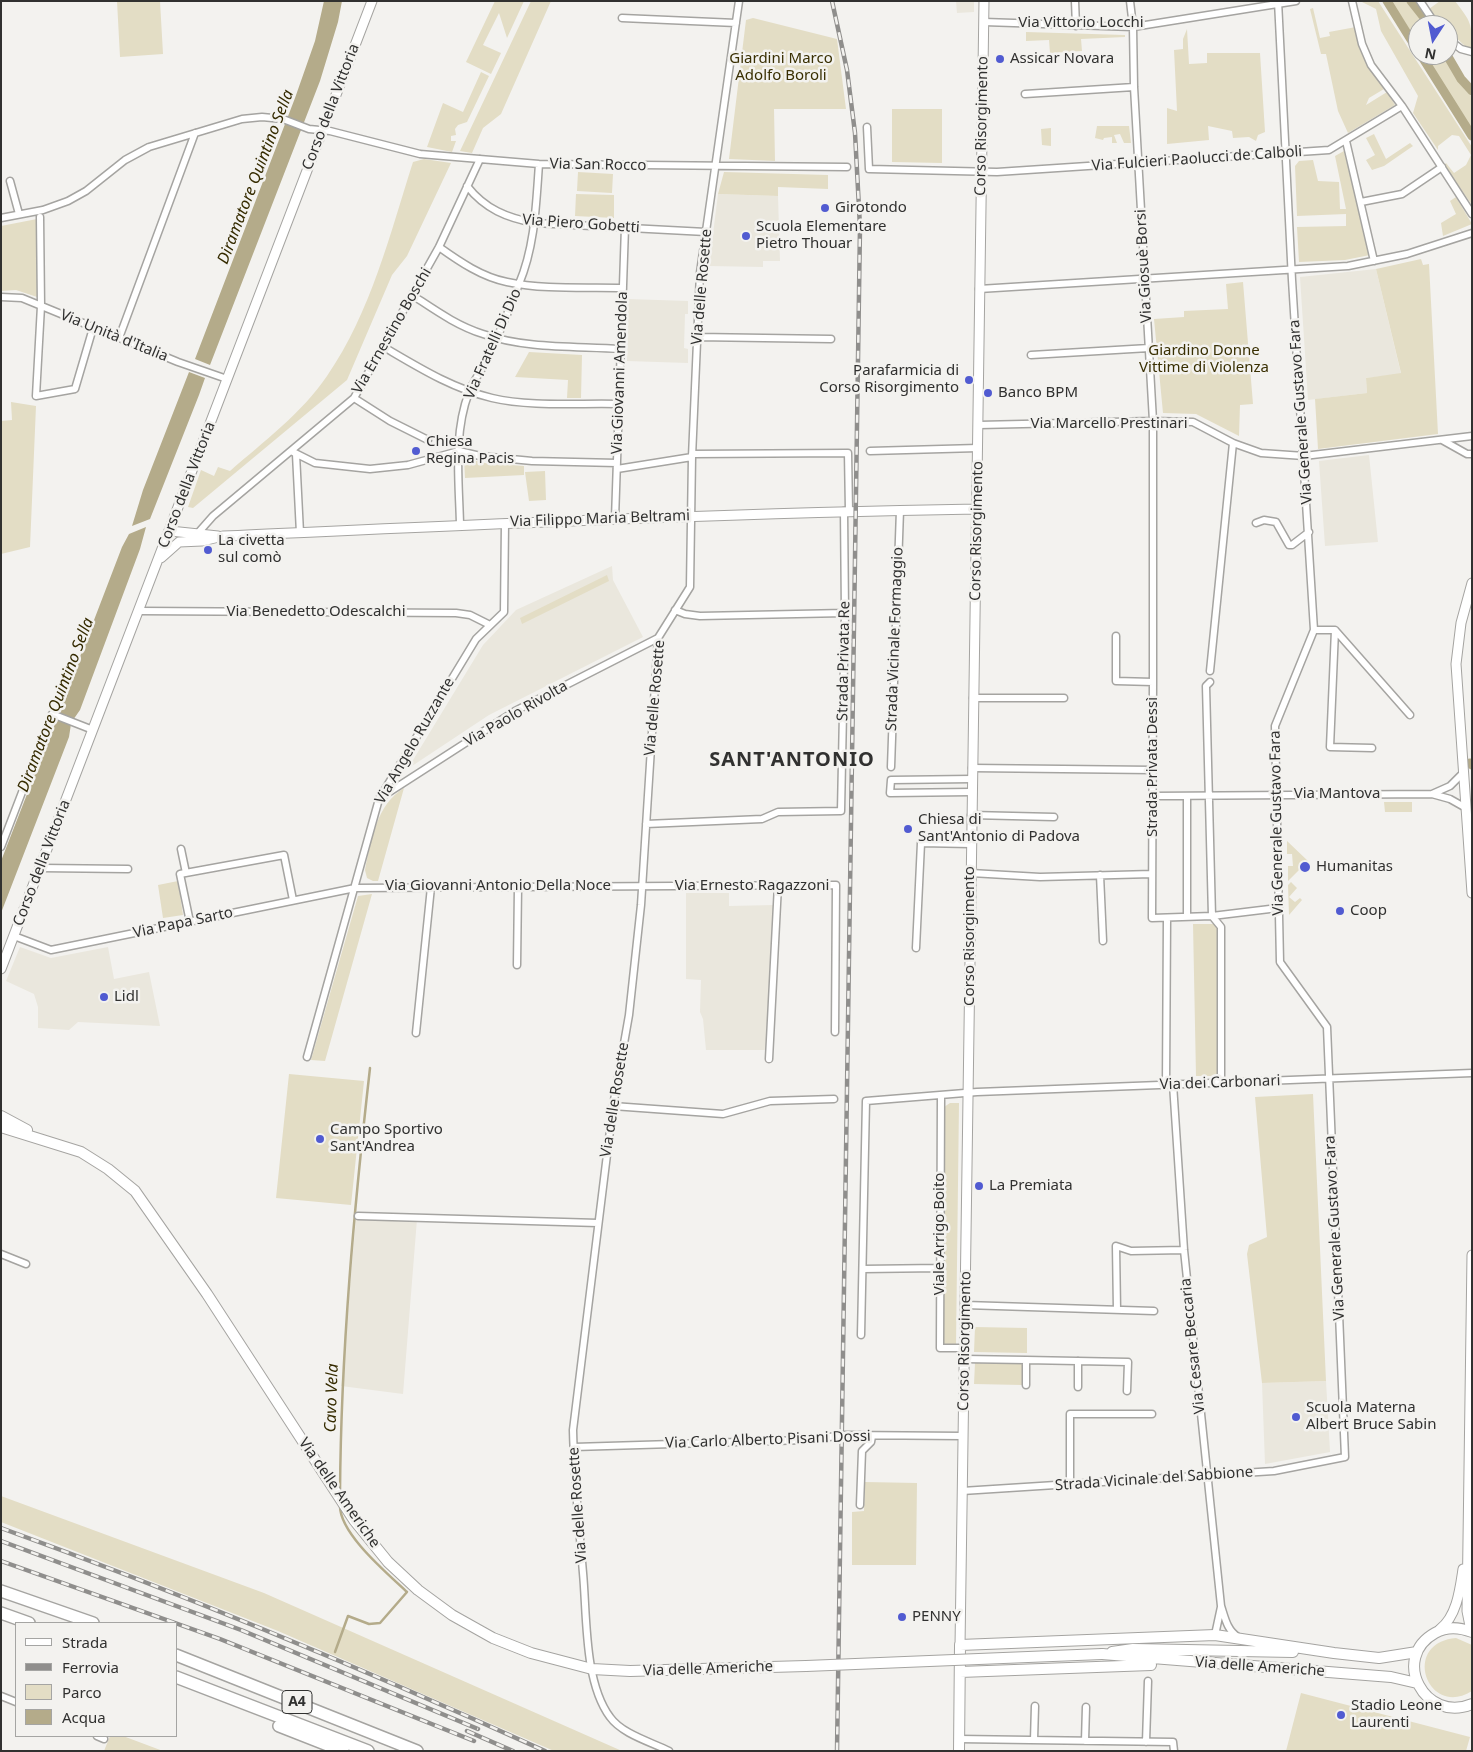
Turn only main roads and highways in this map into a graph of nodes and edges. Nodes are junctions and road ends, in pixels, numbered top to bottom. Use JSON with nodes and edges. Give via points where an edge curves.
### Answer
{"nodes":[{"id":1,"x":372,"y":1,"type":"edge"},
{"id":2,"x":984,"y":1,"type":"edge"},
{"id":3,"x":977,"y":509,"type":"junction"},
{"id":4,"x":169,"y":533,"type":"junction"},
{"id":5,"x":223,"y":536,"type":"junction"},
{"id":6,"x":179,"y":542,"type":"junction"},
{"id":7,"x":158,"y":562,"type":"junction"},
{"id":8,"x":1472,"y":583,"type":"edge"},
{"id":9,"x":1472,"y":893,"type":"edge"},
{"id":10,"x":1,"y":969,"type":"edge"},
{"id":11,"x":1,"y":1116,"type":"edge"},
{"id":12,"x":1,"y":1127,"type":"edge"},
{"id":13,"x":45,"y":1140,"type":"junction"},
{"id":14,"x":1472,"y":1255,"type":"edge"},
{"id":15,"x":1468,"y":1524,"type":"junction"},
{"id":16,"x":1,"y":1591,"type":"edge"},
{"id":17,"x":1,"y":1614,"type":"edge"},
{"id":18,"x":16,"y":1622,"type":"edge"},
{"id":19,"x":26,"y":1622,"type":"edge"},
{"id":20,"x":89,"y":1622,"type":"edge"},
{"id":21,"x":1437,"y":1632,"type":"junction"},
{"id":22,"x":1471,"y":1632,"type":"edge"},
{"id":23,"x":1215,"y":1635,"type":"junction"},
{"id":24,"x":960,"y":1645,"type":"junction"},
{"id":25,"x":1184,"y":1650,"type":"junction"},
{"id":26,"x":1417,"y":1652,"type":"junction"},
{"id":27,"x":1334,"y":1653,"type":"junction"},
{"id":28,"x":1102,"y":1654,"type":"junction"},
{"id":29,"x":178,"y":1656,"type":"edge"},
{"id":30,"x":1203,"y":1663,"type":"junction"},
{"id":31,"x":960,"y":1672,"type":"junction"},
{"id":32,"x":178,"y":1678,"type":"edge"},
{"id":33,"x":1417,"y":1682,"type":"junction"},
{"id":34,"x":1472,"y":1704,"type":"edge"},
{"id":35,"x":279,"y":1726,"type":"dead end"},
{"id":36,"x":343,"y":1751,"type":"edge"},
{"id":37,"x":368,"y":1751,"type":"edge"},
{"id":38,"x":417,"y":1751,"type":"edge"},
{"id":39,"x":959,"y":1751,"type":"edge"}],
"edges":[{"from":1,"to":4,"type":"main road","name":"Corso della Vittoria"},
{"from":2,"to":3,"type":"main road","name":"Corso Risorgimento"},
{"from":3,"to":5,"type":"main road","name":"Via Filippo Maria Beltrami","via":[[460,524]]},
{"from":3,"to":24,"type":"main road","name":"Corso Risorgimento"},
{"from":4,"to":5,"type":"main road","name":"Via Filippo Maria Beltrami","via":[[198,532]]},
{"from":4,"to":6,"type":"main road"},
{"from":4,"to":7,"type":"main road","name":"Corso della Vittoria"},
{"from":5,"to":6,"type":"main road","name":"Via Filippo Maria Beltrami"},
{"from":6,"to":7,"type":"main road"},
{"from":7,"to":10,"type":"main road","name":"Corso della Vittoria"},
{"from":8,"to":9,"type":"main road","via":[[1461,623],[1456,664]]},
{"from":11,"to":13,"type":"main road","name":"Via delle Americhe"},
{"from":12,"to":13,"type":"main road","name":"Via delle Americhe"},
{"from":13,"to":28,"type":"main road","name":"Via delle Americhe","bridge":true,"via":[[81,1152],[135,1191],[207,1294],[354,1520],[388,1562],[418,1590],[452,1615],[493,1638],[531,1653],[592,1669],[630,1671]]},
{"from":14,"to":15,"type":"main road"},
{"from":15,"to":21,"type":"main road","via":[[1462,1579],[1454,1610],[1448,1623]]},
{"from":15,"to":22,"type":"main road","via":[[1467,1611]]},
{"from":16,"to":20,"type":"highway"},
{"from":17,"to":18,"type":"highway"},
{"from":17,"to":19,"type":"highway"},
{"from":21,"to":22,"type":"main road","via":[[1454,1628]]},
{"from":21,"to":26,"type":"main road","via":[[1423,1642]]},
{"from":23,"to":24,"type":"main road"},
{"from":23,"to":25,"type":"main road","via":[[1205,1645]]},
{"from":23,"to":27,"type":"main road"},
{"from":24,"to":31,"type":"main road","name":"Corso Risorgimento"},
{"from":25,"to":27,"type":"main road","name":"Via delle Americhe"},
{"from":25,"to":28,"type":"main road","name":"Via delle Americhe","via":[[1133,1649]]},
{"from":26,"to":27,"type":"main road","via":[[1379,1658]]},
{"from":26,"to":33,"type":"main road","via":[[1414,1667]]},
{"from":28,"to":30,"type":"main road","name":"Via delle Americhe"},
{"from":29,"to":38,"type":"highway","number":"A4"},
{"from":30,"to":31,"type":"main road"},
{"from":30,"to":33,"type":"main road","name":"Via delle Americhe","via":[[1391,1677]]},
{"from":31,"to":39,"type":"main road","name":"Corso Risorgimento"},
{"from":32,"to":37,"type":"highway","number":"A4"},
{"from":33,"to":34,"type":"main road","via":[[1426,1696],[1443,1706],[1454,1708]]},
{"from":35,"to":36,"type":"highway"}]}
